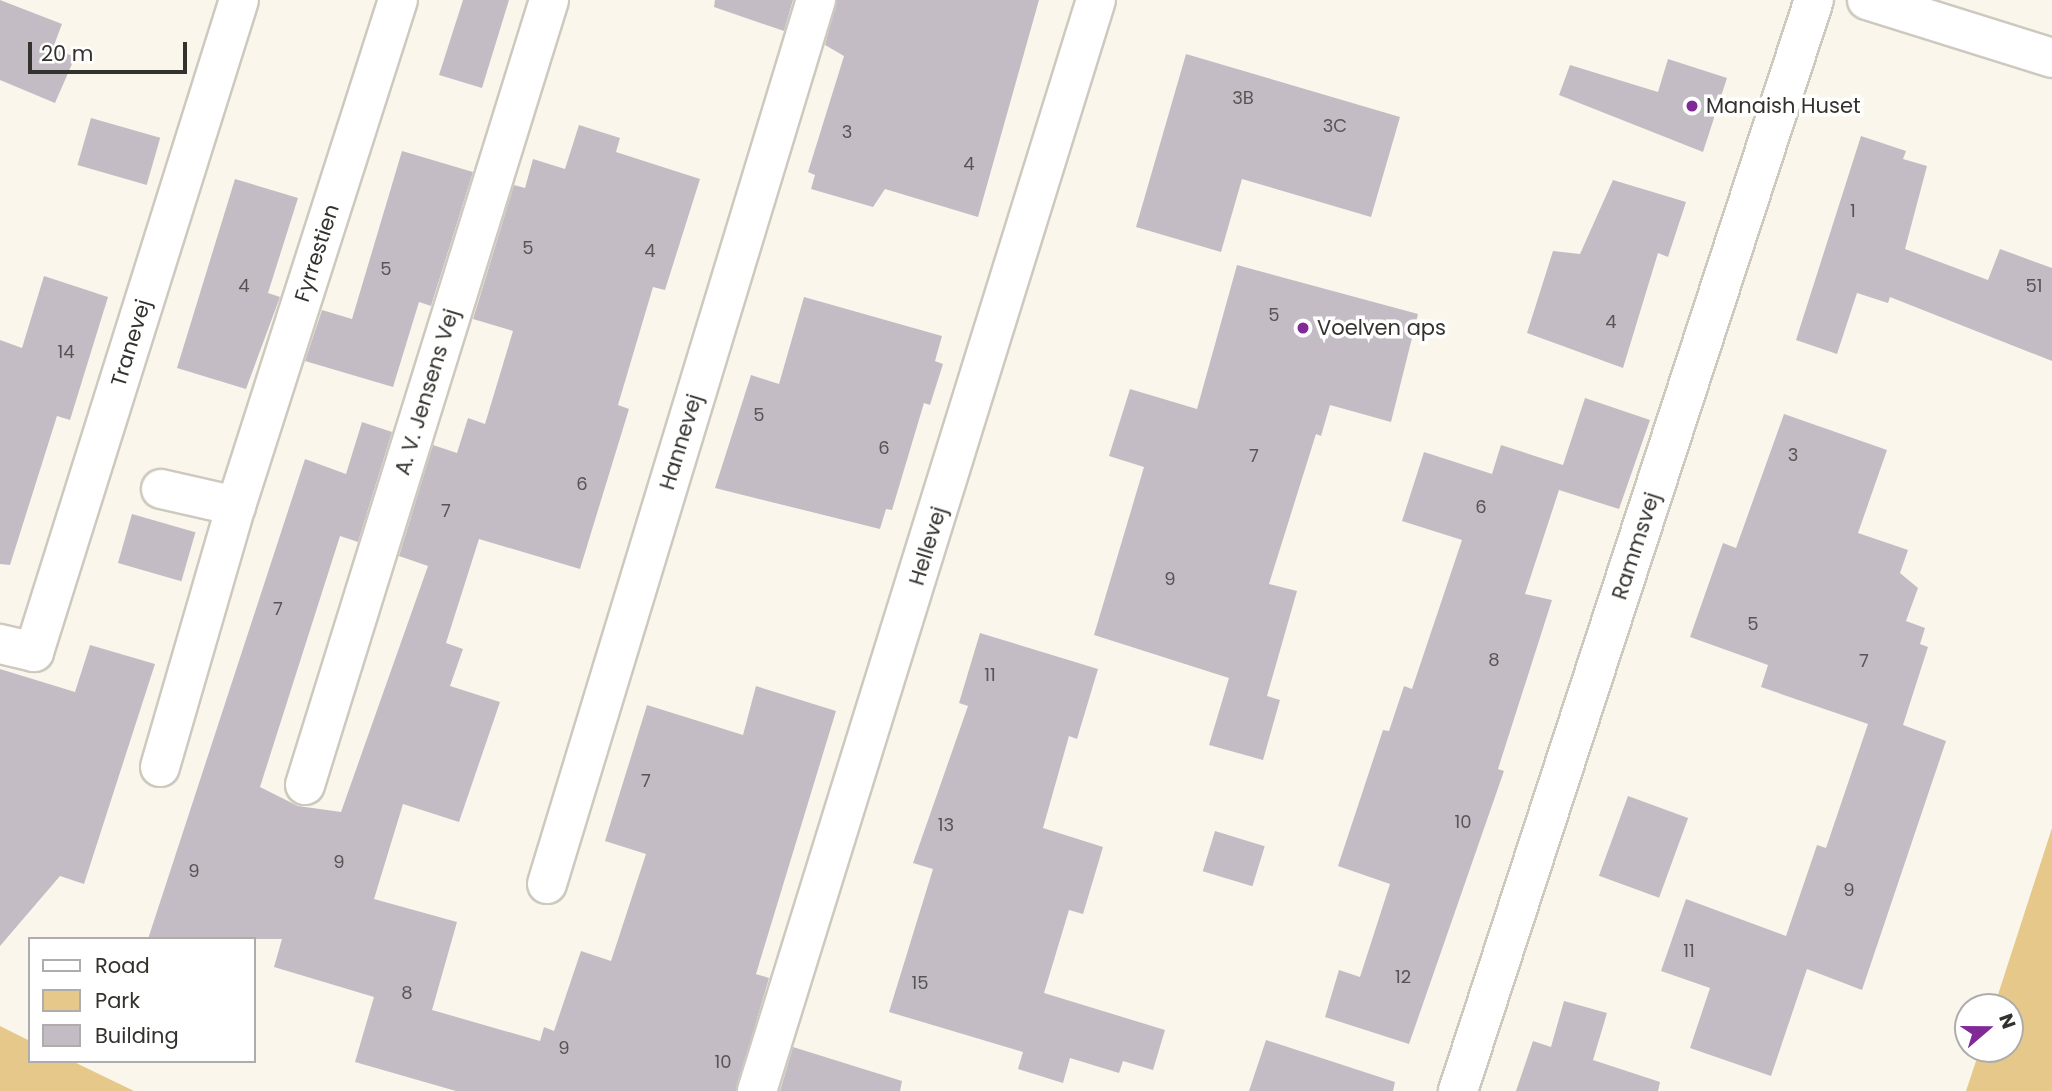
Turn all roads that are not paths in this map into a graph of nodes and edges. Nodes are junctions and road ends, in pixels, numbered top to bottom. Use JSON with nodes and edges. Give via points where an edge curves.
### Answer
{"nodes":[{"id":1,"x":239,"y":0,"type":"edge"},
{"id":2,"x":398,"y":0,"type":"edge"},
{"id":3,"x":549,"y":0,"type":"edge"},
{"id":4,"x":816,"y":0,"type":"edge"},
{"id":5,"x":1096,"y":0,"type":"edge"},
{"id":6,"x":1814,"y":0,"type":"edge"},
{"id":7,"x":1867,"y":0,"type":"edge"},
{"id":8,"x":2052,"y":58,"type":"edge"},
{"id":9,"x":161,"y":489,"type":"dead end"},
{"id":10,"x":236,"y":506,"type":"junction"},
{"id":11,"x":0,"y":644,"type":"edge"},
{"id":12,"x":160,"y":767,"type":"dead end"},
{"id":13,"x":305,"y":785,"type":"dead end"},
{"id":14,"x":547,"y":884,"type":"dead end"},
{"id":15,"x":757,"y":1091,"type":"edge"},
{"id":16,"x":1458,"y":1091,"type":"edge"}],
"edges":[{"from":1,"to":11,"type":"street","name":"Tranevej","via":[[34,652]]},
{"from":2,"to":10,"type":"street","name":"Fyrrestien"},
{"from":3,"to":13,"type":"street","name":"A. V. Jensens Vej"},
{"from":4,"to":14,"type":"street","name":"Hannevej"},
{"from":5,"to":15,"type":"street","name":"Hellevej"},
{"from":6,"to":16,"type":"street","name":"Rammsvej"},
{"from":7,"to":8,"type":"street"},
{"from":9,"to":10,"type":"street"},
{"from":10,"to":12,"type":"street","name":"Fyrrestien"}]}
